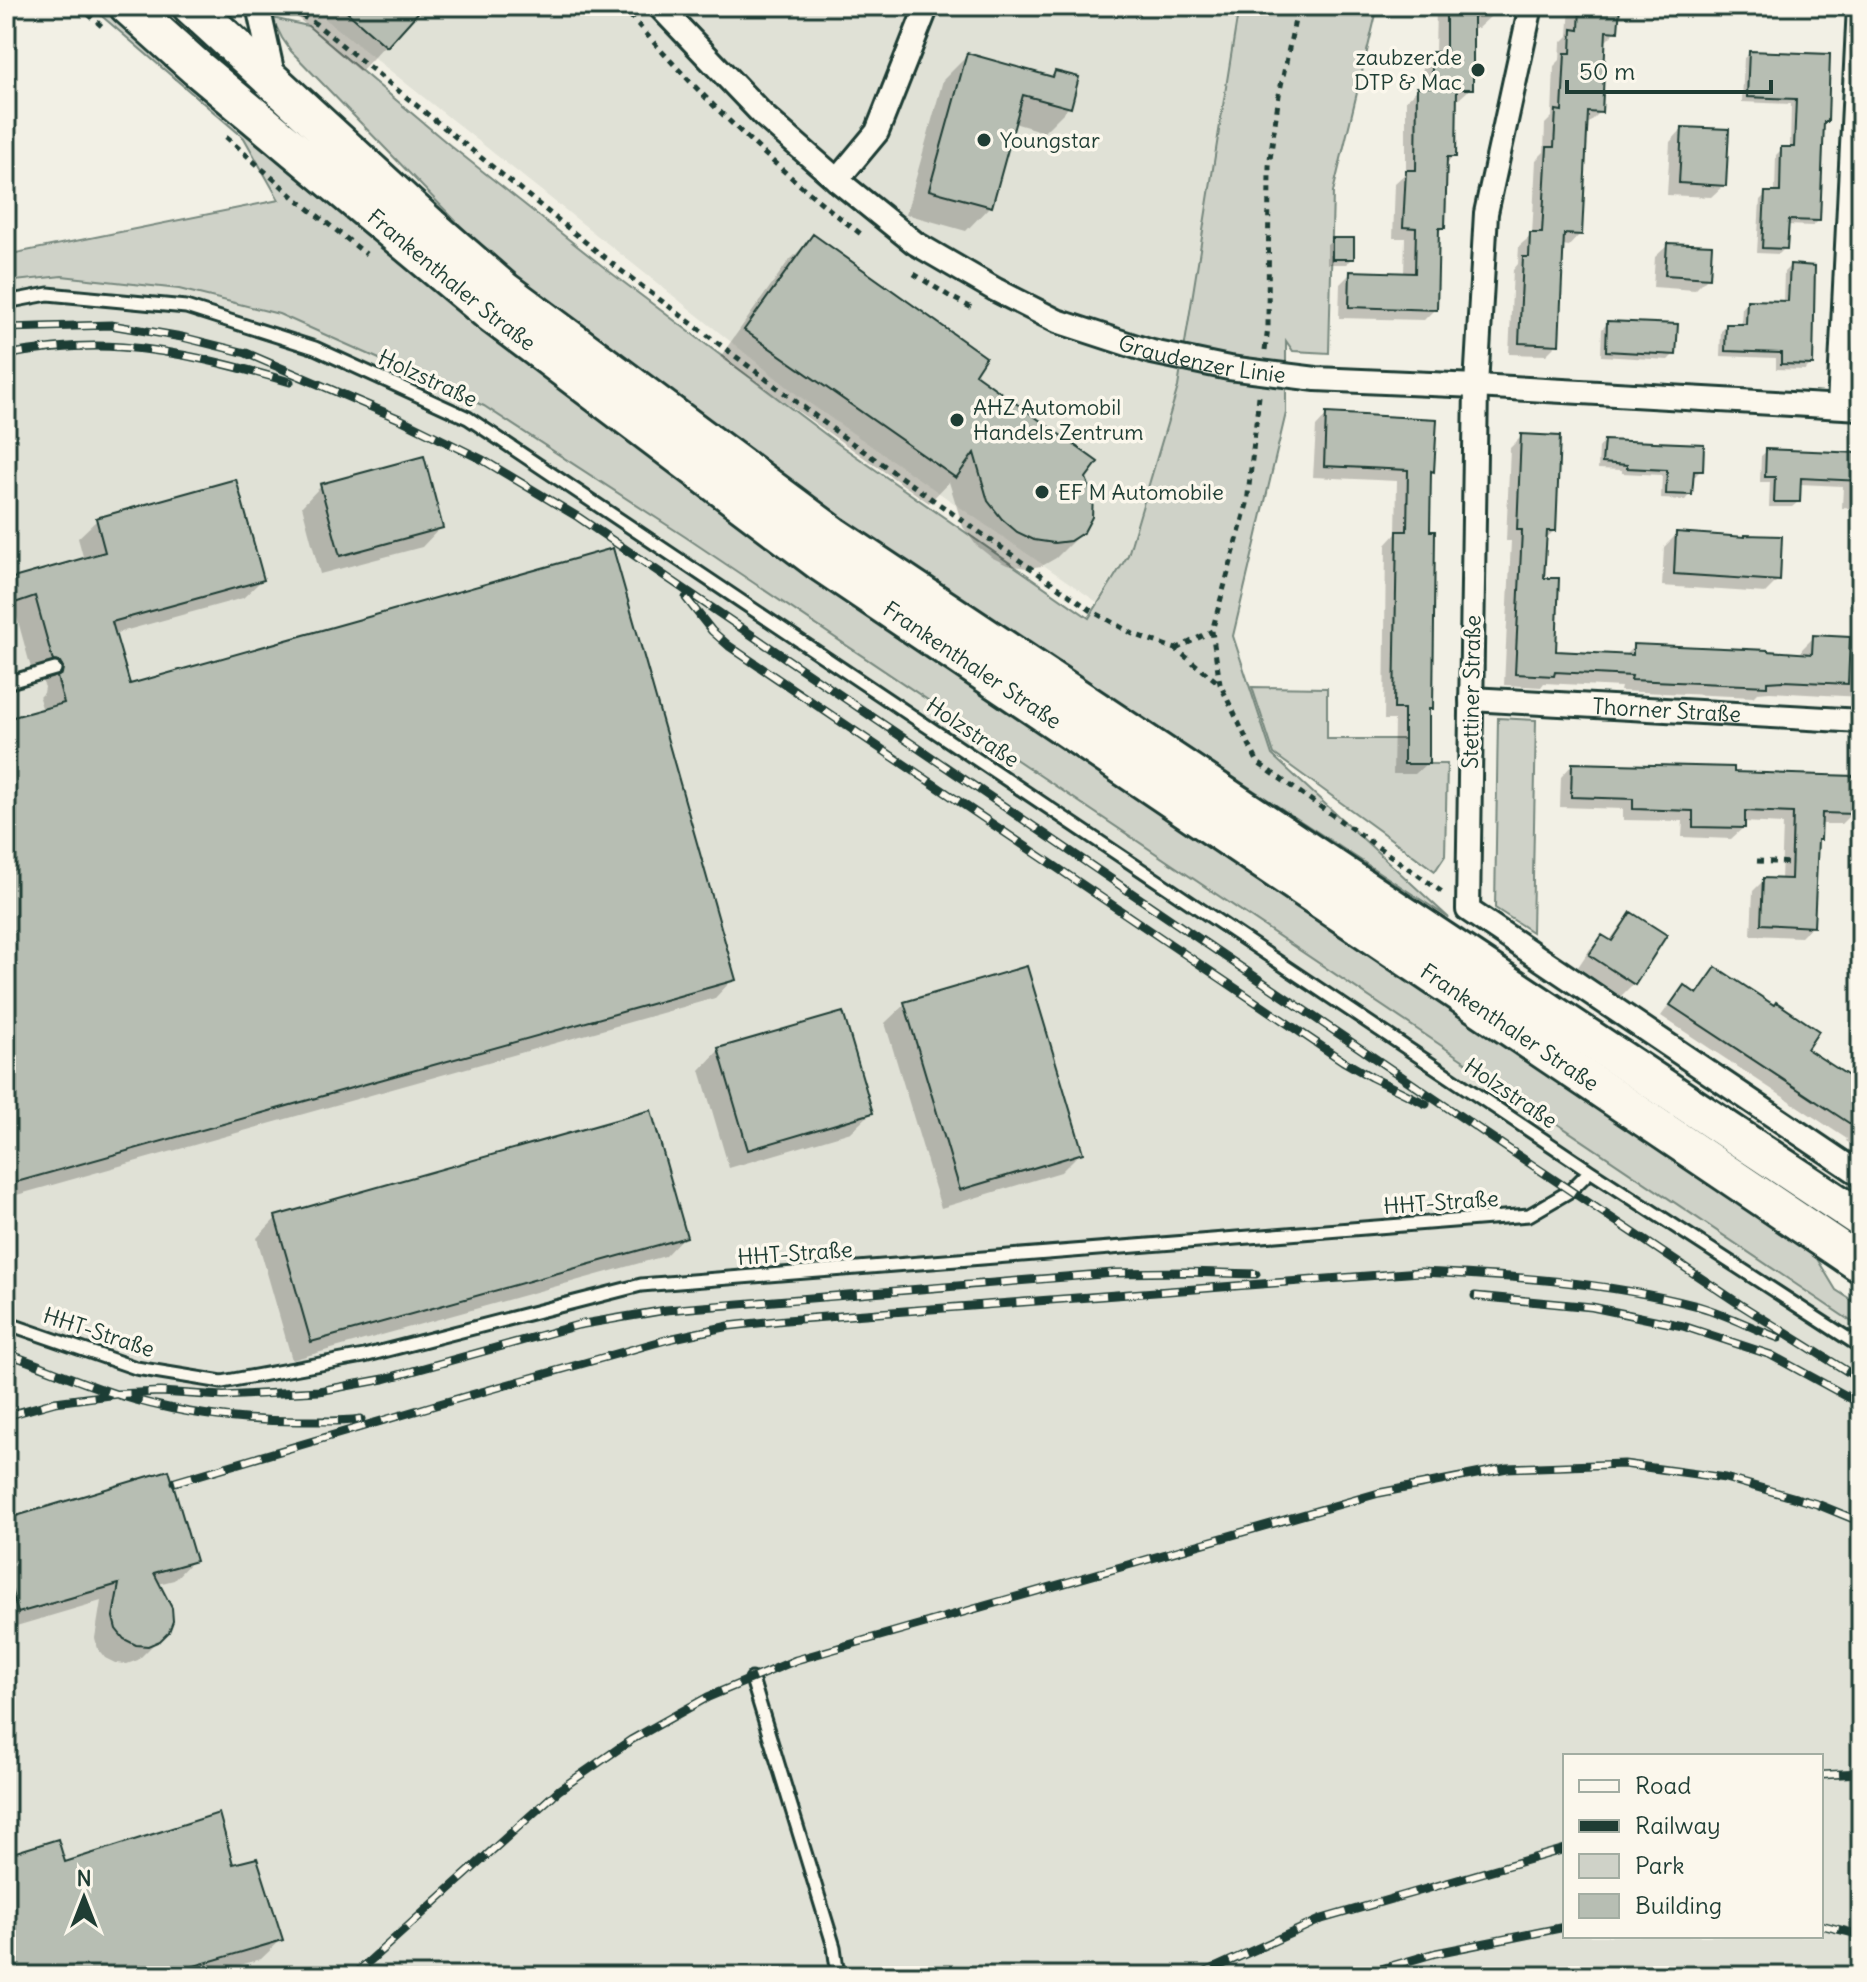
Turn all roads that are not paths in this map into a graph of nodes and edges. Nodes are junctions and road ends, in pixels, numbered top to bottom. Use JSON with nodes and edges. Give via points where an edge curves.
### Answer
{"nodes":[{"id":1,"x":128,"y":6,"type":"edge"},
{"id":2,"x":659,"y":6,"type":"edge"},
{"id":3,"x":927,"y":6,"type":"edge"},
{"id":4,"x":1531,"y":6,"type":"edge"},
{"id":5,"x":1859,"y":6,"type":"edge"},
{"id":6,"x":259,"y":8,"type":"edge"},
{"id":7,"x":202,"y":9,"type":"edge"},
{"id":8,"x":162,"y":19,"type":"edge"},
{"id":9,"x":274,"y":80,"type":"junction"},
{"id":10,"x":837,"y":180,"type":"junction"},
{"id":11,"x":6,"y":302,"type":"edge"},
{"id":12,"x":1476,"y":386,"type":"junction"},
{"id":13,"x":1850,"y":407,"type":"edge"},
{"id":14,"x":55,"y":669,"type":"dead end"},
{"id":15,"x":6,"y":683,"type":"edge"},
{"id":16,"x":1471,"y":699,"type":"junction"},
{"id":17,"x":1861,"y":721,"type":"edge"},
{"id":18,"x":1590,"y":1171,"type":"junction"},
{"id":19,"x":1861,"y":1175,"type":"edge"},
{"id":20,"x":1861,"y":1219,"type":"edge"},
{"id":21,"x":1861,"y":1264,"type":"edge"},
{"id":22,"x":6,"y":1323,"type":"edge"},
{"id":23,"x":1861,"y":1347,"type":"edge"},
{"id":24,"x":752,"y":1679,"type":"dead end"},
{"id":25,"x":838,"y":1976,"type":"edge"}],
"edges":[{"from":1,"to":8,"type":"main road","name":"Frankenthaler Straße"},
{"from":2,"to":10,"type":"street","name":"Graudenzer Linie","via":[[764,116]]},
{"from":3,"to":10,"type":"street","via":[[877,132]]},
{"from":4,"to":12,"type":"street","name":"Stettiner Straße","via":[[1486,213]]},
{"from":5,"to":13,"type":"street"},
{"from":6,"to":9,"type":"street"},
{"from":7,"to":8,"type":"main road"},
{"from":7,"to":9,"type":"main road","name":"Frankenthaler Straße"},
{"from":8,"to":21,"type":"main road","name":"Frankenthaler Straße","via":[[265,125],[490,313],[820,562]]},
{"from":9,"to":20,"type":"main road","name":"Frankenthaler Straße","via":[[505,291],[833,535]]},
{"from":10,"to":12,"type":"street","name":"Graudenzer Linie","via":[[915,243],[996,290],[1057,321],[1152,352],[1316,379]]},
{"from":11,"to":18,"type":"lane","name":"Holzstraße","via":[[48,294],[186,307],[315,348],[468,418]]},
{"from":12,"to":13,"type":"street","name":"Graudenzer Linie"},
{"from":12,"to":16,"type":"street","name":"Stettiner Straße"},
{"from":14,"to":15,"type":"lane"},
{"from":16,"to":17,"type":"street","name":"Thorner Straße"},
{"from":16,"to":19,"type":"street","name":"Stettiner Straße","via":[[1468,910]]},
{"from":18,"to":22,"type":"lane","name":"HHT-Straße","via":[[1570,1191],[1529,1215],[641,1285],[364,1356],[222,1382],[136,1368]]},
{"from":18,"to":23,"type":"lane","name":"Holzstraße"},
{"from":24,"to":25,"type":"lane","via":[[834,1947]]}]}
